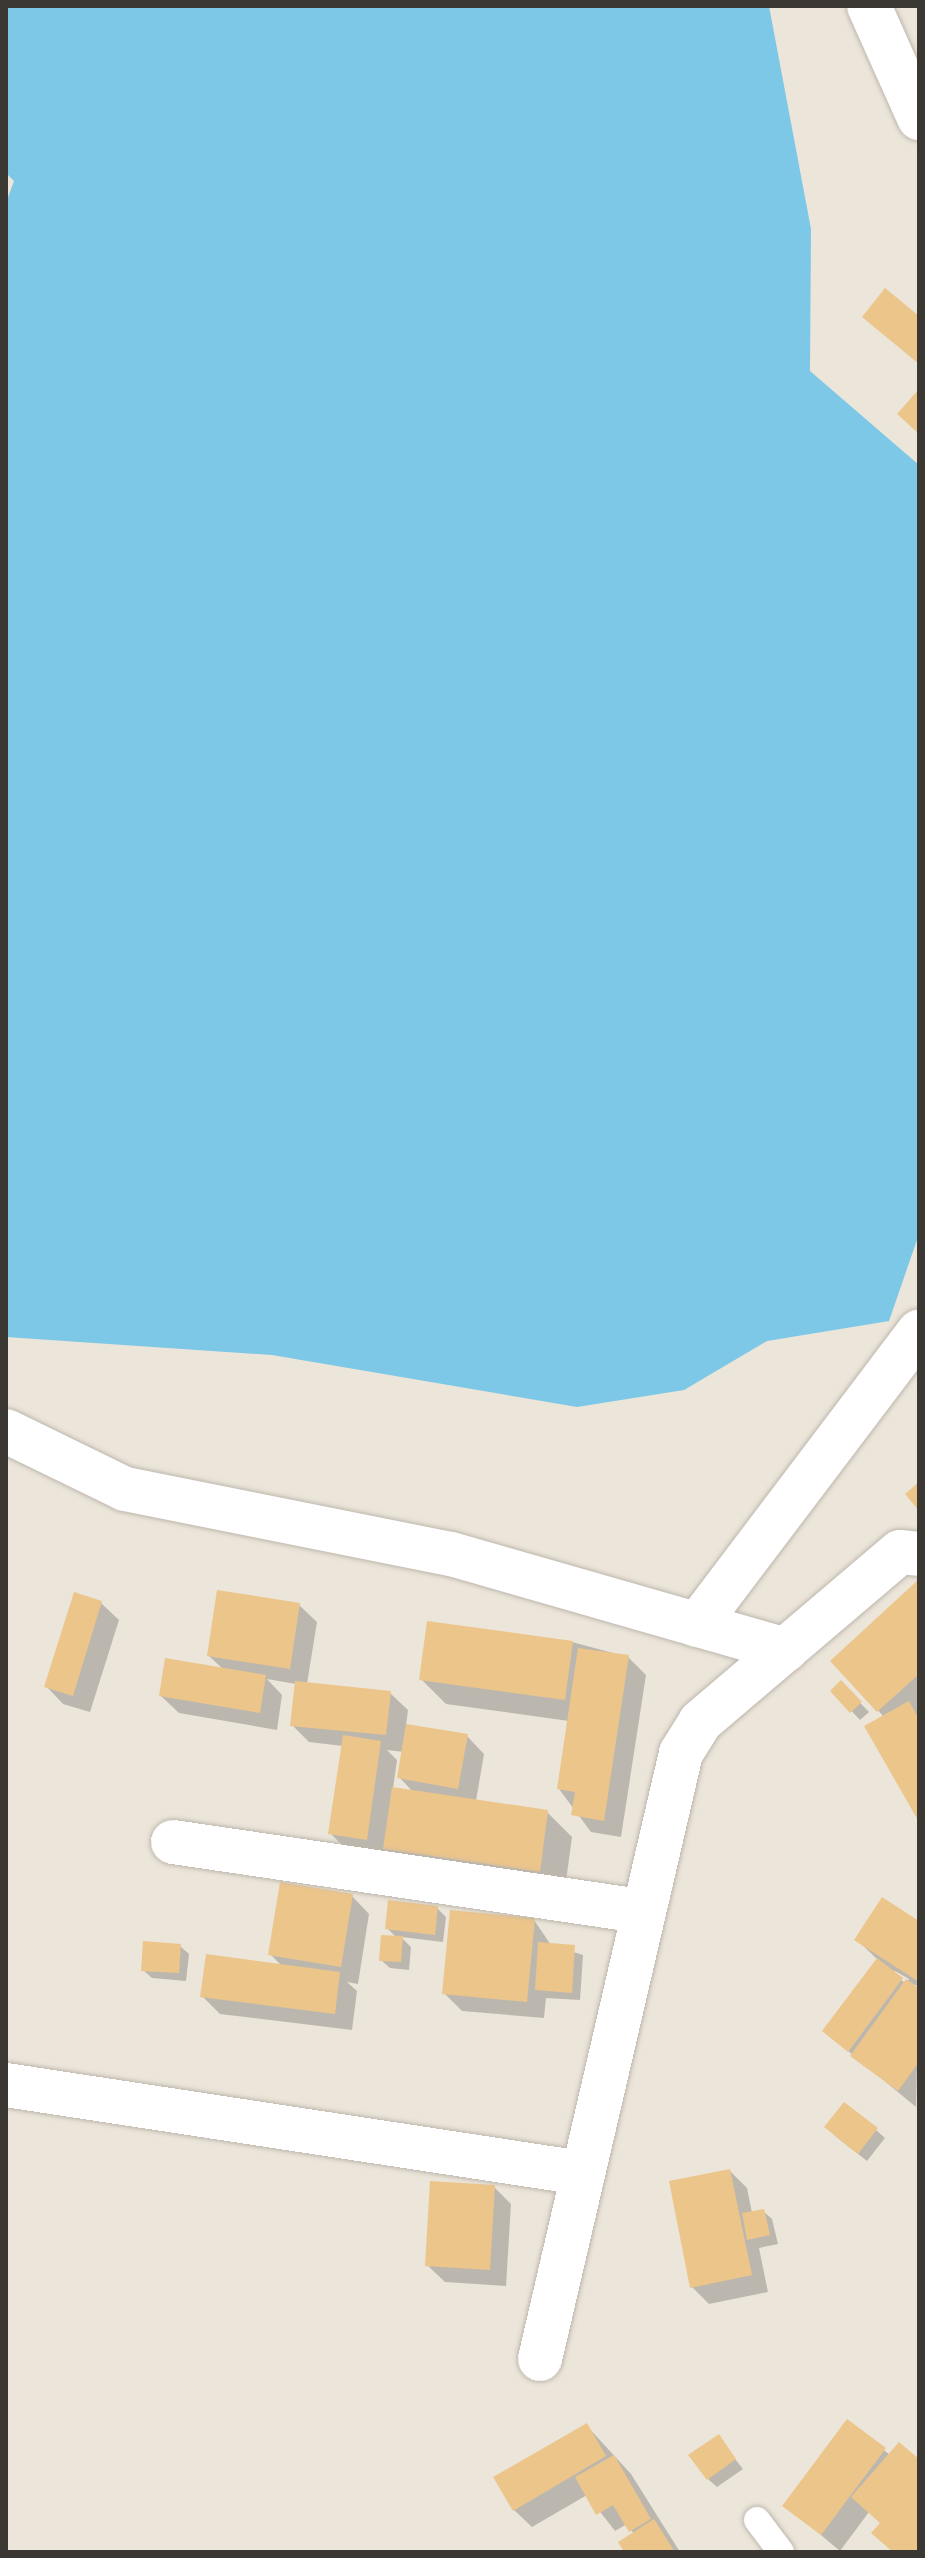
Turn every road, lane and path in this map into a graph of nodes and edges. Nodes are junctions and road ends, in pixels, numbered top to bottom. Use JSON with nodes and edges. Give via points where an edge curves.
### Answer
{"nodes":[{"id":1,"x":869,"y":6,"type":"edge"},
{"id":2,"x":919,"y":118,"type":"edge"},
{"id":3,"x":919,"y":1331,"type":"edge"},
{"id":4,"x":6,"y":1431,"type":"edge"},
{"id":5,"x":919,"y":1554,"type":"edge"},
{"id":6,"x":697,"y":1625,"type":"junction"},
{"id":7,"x":785,"y":1650,"type":"junction"},
{"id":8,"x":173,"y":1842,"type":"dead end"},
{"id":9,"x":641,"y":1911,"type":"junction"},
{"id":10,"x":6,"y":2085,"type":"edge"},
{"id":11,"x":582,"y":2173,"type":"junction"},
{"id":12,"x":540,"y":2359,"type":"dead end"},
{"id":13,"x":757,"y":2520,"type":"dead end"},
{"id":14,"x":781,"y":2552,"type":"edge"}],
"edges":[{"from":1,"to":2,"type":"street"},
{"from":3,"to":6,"type":"street"},
{"from":4,"to":6,"type":"street","via":[[125,1489],[451,1554]]},
{"from":5,"to":7,"type":"street","via":[[900,1552]]},
{"from":6,"to":7,"type":"street"},
{"from":7,"to":9,"type":"street","via":[[700,1722],[681,1753]]},
{"from":8,"to":9,"type":"street"},
{"from":9,"to":11,"type":"street"},
{"from":10,"to":11,"type":"street"},
{"from":11,"to":12,"type":"street"},
{"from":13,"to":14,"type":"lane"}]}
